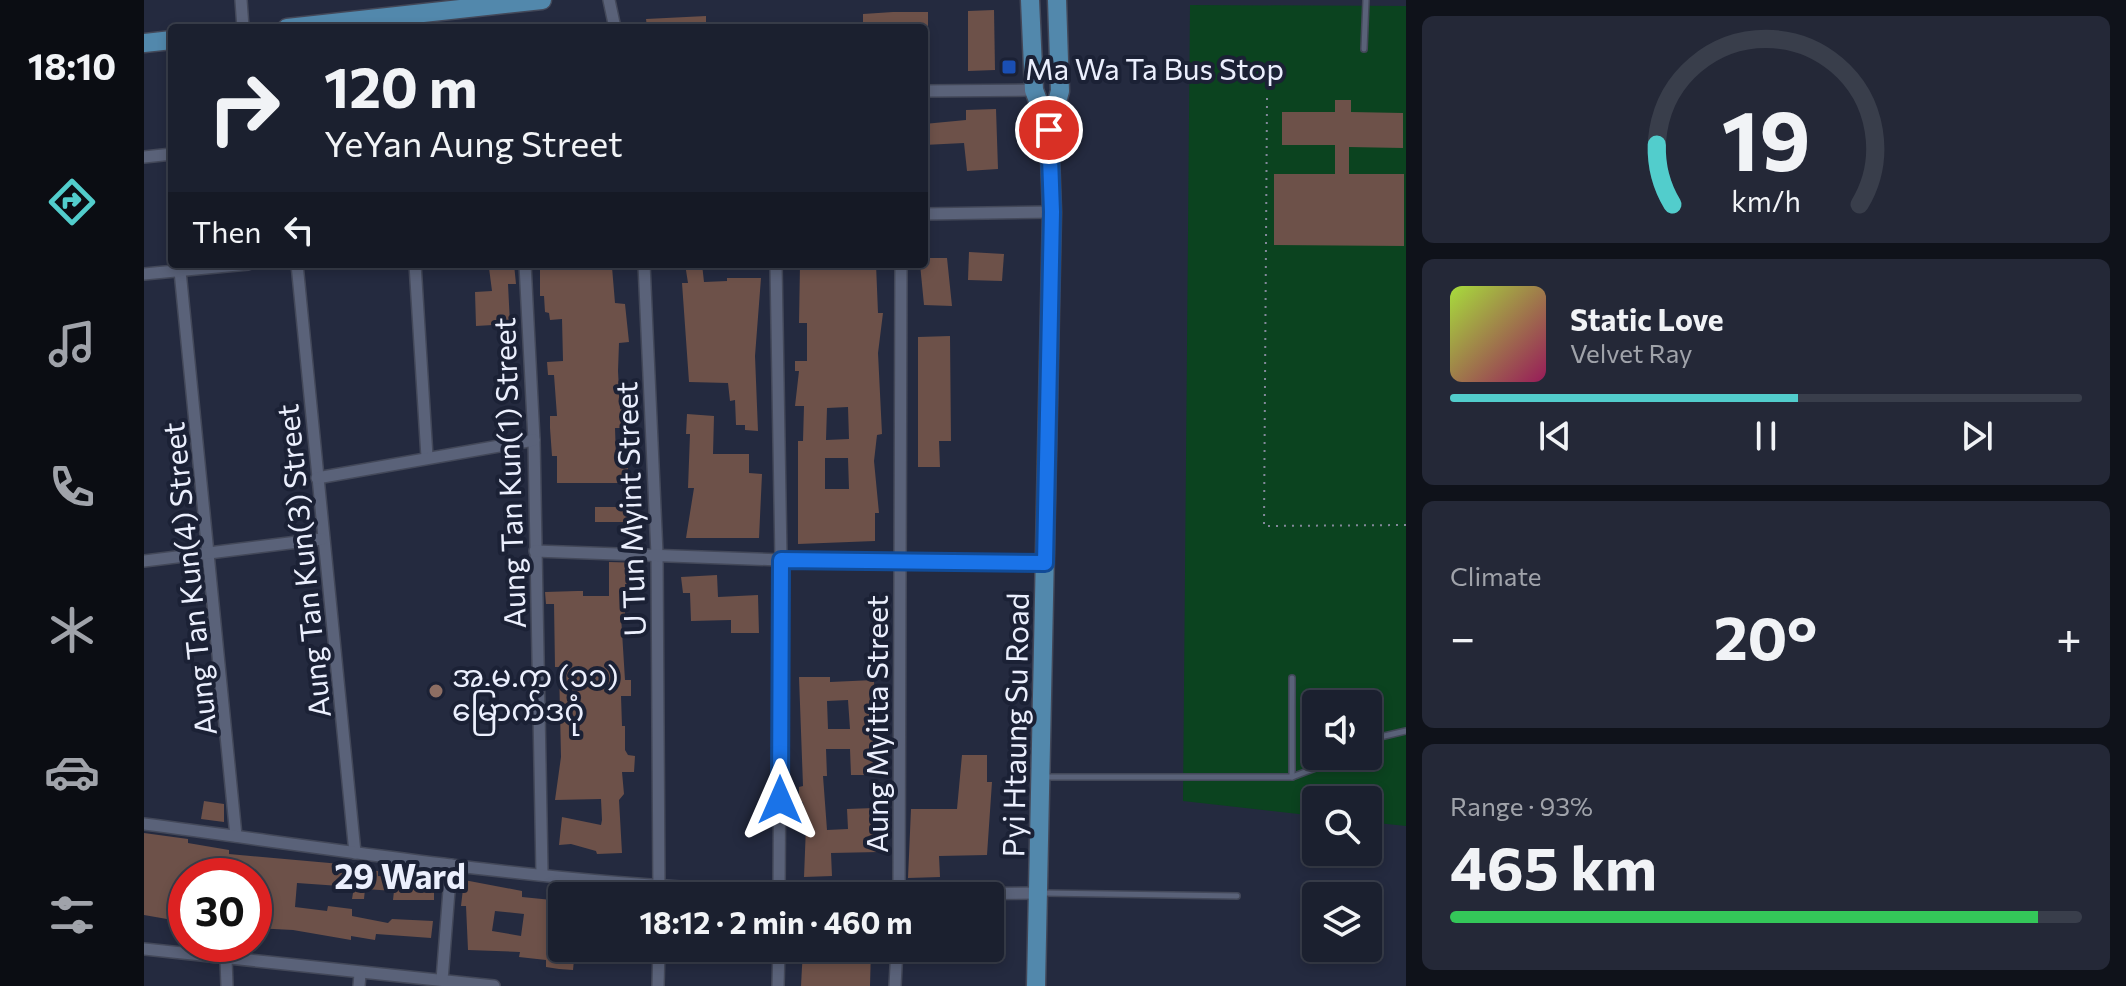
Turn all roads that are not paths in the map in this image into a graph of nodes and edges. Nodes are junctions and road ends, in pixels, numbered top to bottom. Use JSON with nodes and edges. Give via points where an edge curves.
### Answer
{"nodes":[{"id":1,"x":241,"y":0,"type":"edge"},
{"id":2,"x":542,"y":0,"type":"edge"},
{"id":3,"x":609,"y":0,"type":"edge"},
{"id":4,"x":1366,"y":0,"type":"edge"},
{"id":5,"x":1027,"y":4,"type":"edge"},
{"id":6,"x":1061,"y":4,"type":"edge"},
{"id":7,"x":394,"y":22,"type":"edge"},
{"id":8,"x":243,"y":24,"type":"edge"},
{"id":9,"x":358,"y":24,"type":"edge"},
{"id":10,"x":614,"y":24,"type":"edge"},
{"id":11,"x":168,"y":40,"type":"edge"},
{"id":12,"x":144,"y":43,"type":"edge"},
{"id":13,"x":1364,"y":49,"type":"dead end"},
{"id":14,"x":1034,"y":90,"type":"junction"},
{"id":15,"x":928,"y":91,"type":"edge"},
{"id":16,"x":1049,"y":130,"type":"junction"},
{"id":17,"x":168,"y":154,"type":"edge"},
{"id":18,"x":144,"y":157,"type":"edge"},
{"id":19,"x":1052,"y":212,"type":"junction"},
{"id":20,"x":928,"y":214,"type":"edge"},
{"id":21,"x":209,"y":268,"type":"edge"},
{"id":22,"x":297,"y":268,"type":"edge"},
{"id":23,"x":415,"y":268,"type":"edge"},
{"id":24,"x":525,"y":268,"type":"edge"},
{"id":25,"x":644,"y":268,"type":"edge"},
{"id":26,"x":776,"y":268,"type":"edge"},
{"id":27,"x":901,"y":268,"type":"edge"},
{"id":28,"x":180,"y":271,"type":"junction"},
{"id":29,"x":144,"y":274,"type":"edge"},
{"id":30,"x":534,"y":440,"type":"junction"},
{"id":31,"x":427,"y":457,"type":"junction"},
{"id":32,"x":317,"y":478,"type":"junction"},
{"id":33,"x":322,"y":539,"type":"junction"},
{"id":34,"x":535,"y":551,"type":"junction"},
{"id":35,"x":211,"y":553,"type":"junction"},
{"id":36,"x":657,"y":554,"type":"junction"},
{"id":37,"x":781,"y":560,"type":"junction"},
{"id":38,"x":144,"y":561,"type":"edge"},
{"id":39,"x":899,"y":562,"type":"junction"},
{"id":40,"x":1045,"y":563,"type":"junction"},
{"id":41,"x":1292,"y":678,"type":"dead end"},
{"id":42,"x":1406,"y":731,"type":"edge"},
{"id":43,"x":1382,"y":739,"type":"edge"},
{"id":44,"x":1310,"y":770,"type":"edge"},
{"id":45,"x":1041,"y":777,"type":"junction"},
{"id":46,"x":1292,"y":777,"type":"junction"},
{"id":47,"x":144,"y":824,"type":"edge"},
{"id":48,"x":236,"y":836,"type":"junction"},
{"id":49,"x":355,"y":853,"type":"junction"},
{"id":50,"x":451,"y":865,"type":"junction"},
{"id":51,"x":542,"y":873,"type":"junction"},
{"id":52,"x":600,"y":882,"type":"edge"},
{"id":53,"x":659,"y":882,"type":"edge"},
{"id":54,"x":779,"y":882,"type":"edge"},
{"id":55,"x":899,"y":882,"type":"edge"},
{"id":56,"x":1004,"y":893,"type":"edge"},
{"id":57,"x":1038,"y":893,"type":"junction"},
{"id":58,"x":1237,"y":896,"type":"dead end"},
{"id":59,"x":144,"y":949,"type":"edge"},
{"id":60,"x":168,"y":952,"type":"edge"},
{"id":61,"x":226,"y":962,"type":"edge"},
{"id":62,"x":245,"y":962,"type":"edge"},
{"id":63,"x":659,"y":962,"type":"edge"},
{"id":64,"x":779,"y":962,"type":"edge"},
{"id":65,"x":896,"y":962,"type":"edge"},
{"id":66,"x":359,"y":980,"type":"edge"},
{"id":67,"x":442,"y":980,"type":"junction"},
{"id":68,"x":227,"y":986,"type":"edge"},
{"id":69,"x":494,"y":986,"type":"edge"},
{"id":70,"x":658,"y":986,"type":"edge"},
{"id":71,"x":778,"y":986,"type":"edge"},
{"id":72,"x":895,"y":986,"type":"edge"},
{"id":73,"x":1036,"y":986,"type":"edge"}],
"edges":[{"from":1,"to":8,"type":"street"},
{"from":2,"to":7,"type":"main road"},
{"from":3,"to":10,"type":"street"},
{"from":4,"to":13,"type":"lane"},
{"from":5,"to":14,"type":"main road","name":"Pyi Htaung Su Road"},
{"from":6,"to":16,"type":"main road","name":"Pyi Htaung Su Road","via":[[1060,91]]},
{"from":7,"to":9,"type":"main road"},
{"from":11,"to":12,"type":"main road"},
{"from":14,"to":15,"type":"street"},
{"from":14,"to":16,"type":"main road","name":"Pyi Htaung Su Road"},
{"from":16,"to":19,"type":"main road","name":"Pyi Htaung Su Road"},
{"from":17,"to":18,"type":"street"},
{"from":19,"to":20,"type":"street"},
{"from":19,"to":40,"type":"main road","name":"Pyi Htaung Su Road"},
{"from":21,"to":28,"type":"street"},
{"from":22,"to":32,"type":"street","name":"Aung Tan Kun(3) Street"},
{"from":23,"to":31,"type":"street"},
{"from":24,"to":30,"type":"street","name":"Aung Tan Kun(1) Street"},
{"from":25,"to":36,"type":"street","name":"U Tun Myint Street"},
{"from":26,"to":37,"type":"street"},
{"from":27,"to":39,"type":"street","name":"Aung Myitta Street"},
{"from":28,"to":29,"type":"street"},
{"from":28,"to":35,"type":"street","name":"Aung Tan Kun(4) Street"},
{"from":30,"to":31,"type":"street"},
{"from":30,"to":34,"type":"street","name":"Aung Tan Kun(1) Street"},
{"from":31,"to":32,"type":"street"},
{"from":32,"to":33,"type":"street","name":"Aung Tan Kun(3) Street"},
{"from":33,"to":35,"type":"street"},
{"from":33,"to":49,"type":"street","name":"Aung Tan Kun(3) Street"},
{"from":34,"to":36,"type":"street"},
{"from":34,"to":51,"type":"street","name":"Aung Tan Kun(1) Street"},
{"from":35,"to":38,"type":"street"},
{"from":35,"to":48,"type":"street","name":"Aung Tan Kun(4) Street"},
{"from":36,"to":37,"type":"street"},
{"from":36,"to":53,"type":"street","name":"U Tun Myint Street"},
{"from":37,"to":39,"type":"street"},
{"from":37,"to":54,"type":"street"},
{"from":39,"to":40,"type":"street"},
{"from":39,"to":55,"type":"street","name":"Aung Myitta Street"},
{"from":40,"to":45,"type":"main road","name":"Pyi Htaung Su Road"},
{"from":41,"to":46,"type":"lane"},
{"from":42,"to":43,"type":"lane"},
{"from":44,"to":46,"type":"lane"},
{"from":45,"to":46,"type":"lane"},
{"from":45,"to":57,"type":"main road","name":"Pyi Htaung Su Road"},
{"from":47,"to":48,"type":"street"},
{"from":48,"to":49,"type":"street"},
{"from":49,"to":50,"type":"street"},
{"from":50,"to":51,"type":"street"},
{"from":50,"to":67,"type":"street"},
{"from":51,"to":52,"type":"street"},
{"from":56,"to":57,"type":"street"},
{"from":57,"to":58,"type":"lane"},
{"from":57,"to":73,"type":"main road","name":"Pyi Htaung Su Road"},
{"from":59,"to":60,"type":"street"},
{"from":61,"to":68,"type":"street"},
{"from":62,"to":66,"type":"street"},
{"from":63,"to":70,"type":"street"},
{"from":64,"to":71,"type":"street"},
{"from":65,"to":72,"type":"street"},
{"from":66,"to":67,"type":"street"},
{"from":67,"to":69,"type":"street"}]}
